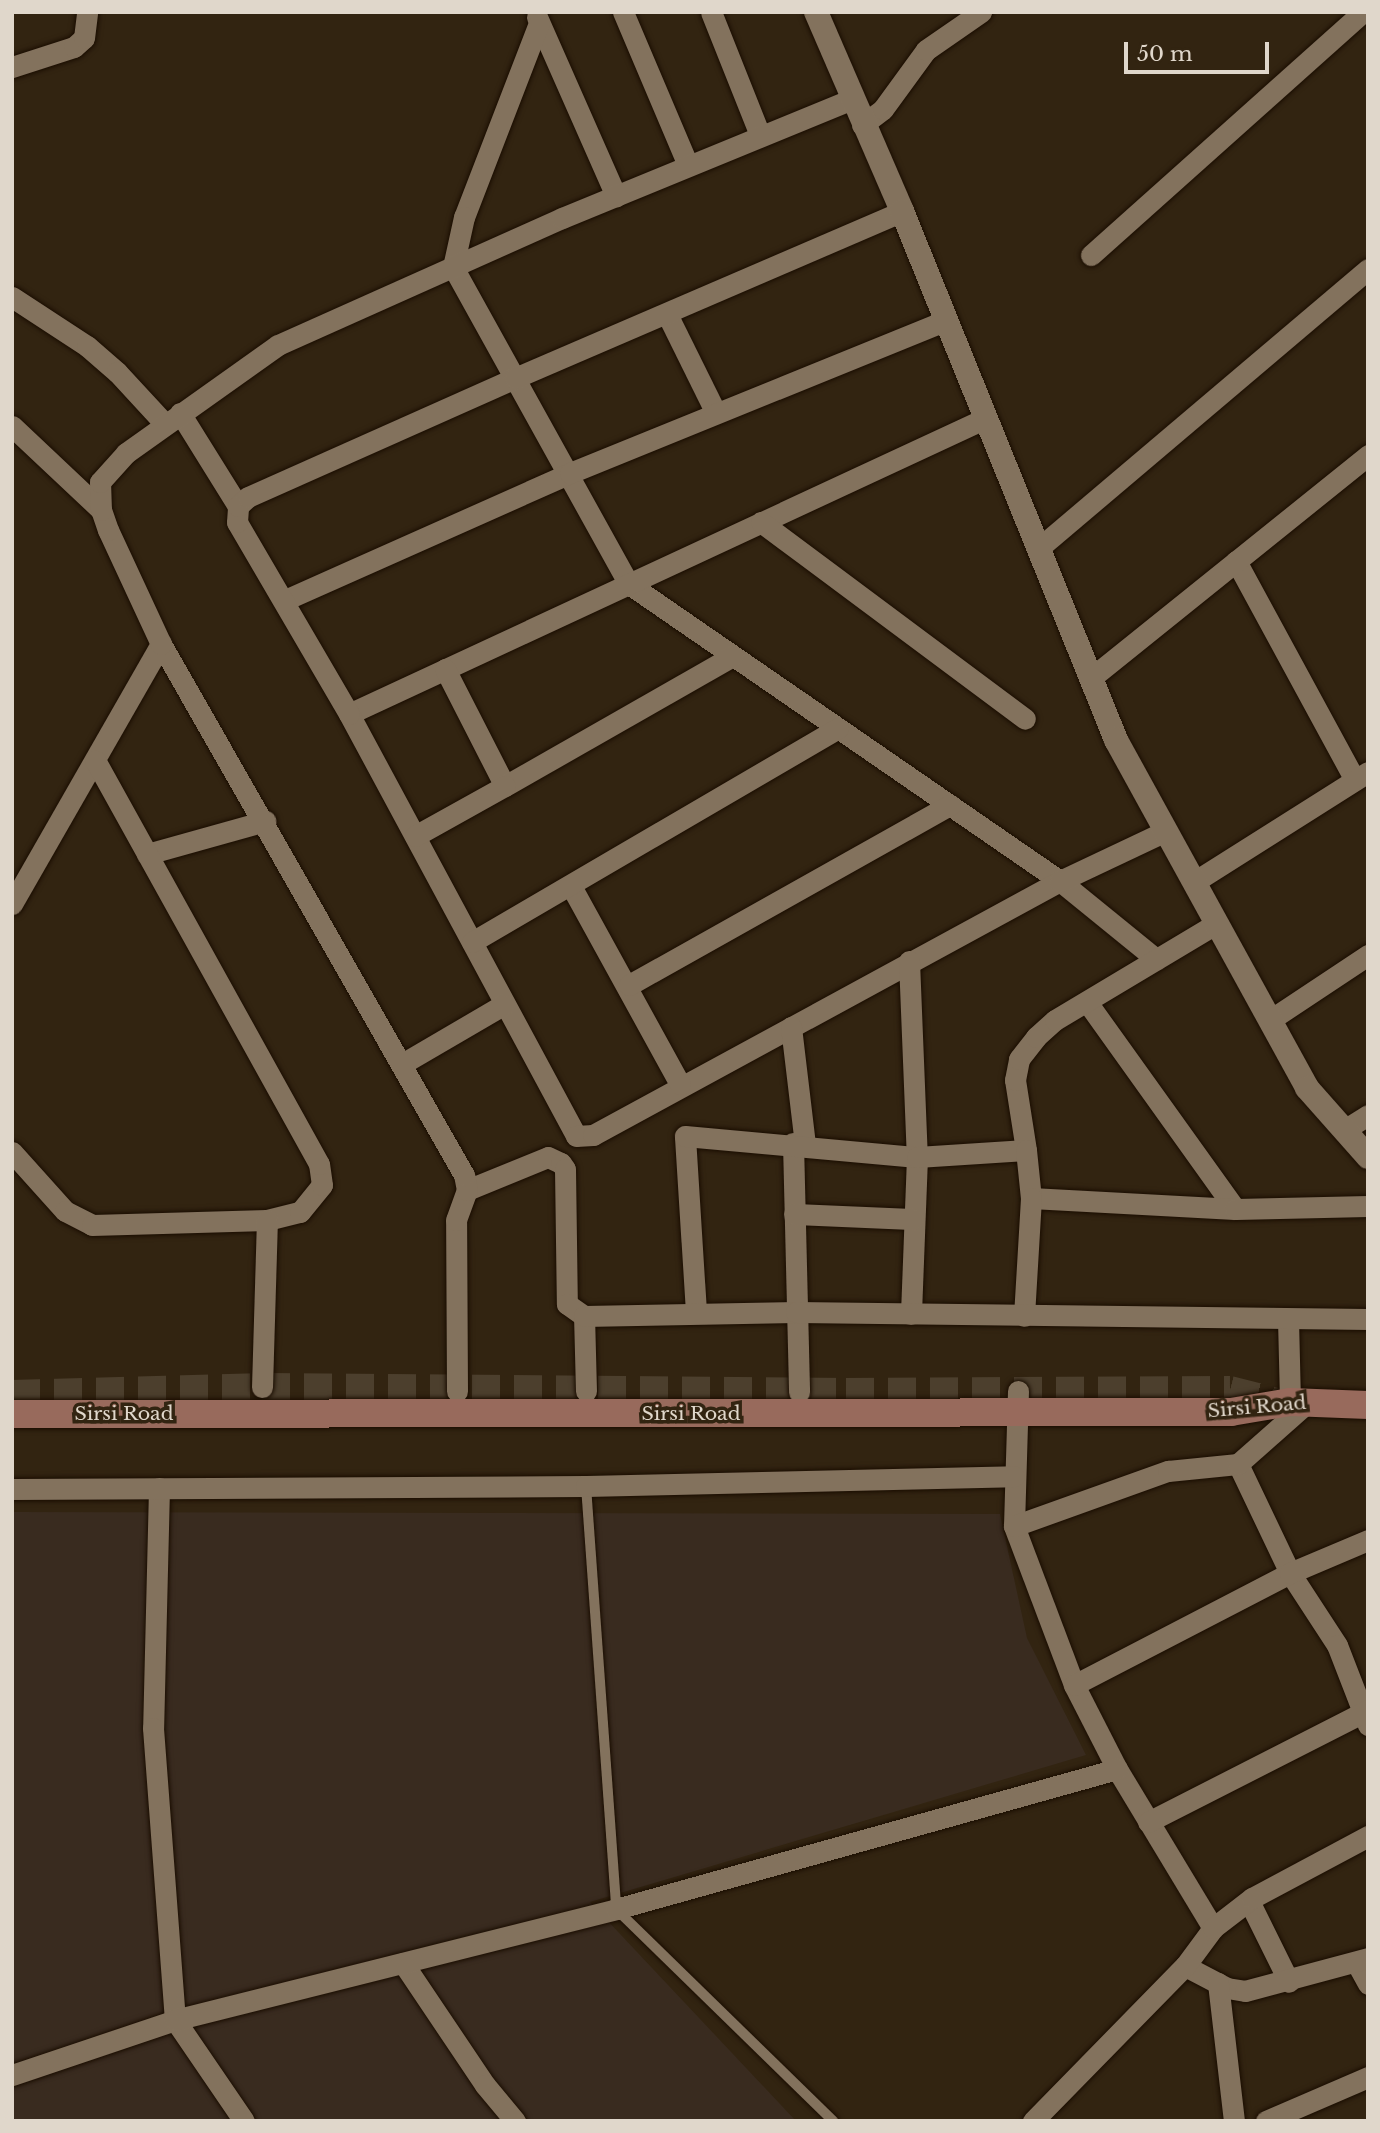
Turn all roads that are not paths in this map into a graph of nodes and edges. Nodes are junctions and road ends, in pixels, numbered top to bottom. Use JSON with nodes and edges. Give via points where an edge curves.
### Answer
{"nodes":[{"id":1,"x":87,"y":12,"type":"edge"},
{"id":2,"x":623,"y":12,"type":"edge"},
{"id":3,"x":711,"y":12,"type":"edge"},
{"id":4,"x":816,"y":12,"type":"edge"},
{"id":5,"x":981,"y":12,"type":"edge"},
{"id":6,"x":1363,"y":12,"type":"edge"},
{"id":7,"x":537,"y":18,"type":"edge"},
{"id":8,"x":12,"y":67,"type":"edge"},
{"id":9,"x":850,"y":100,"type":"junction"},
{"id":10,"x":862,"y":125,"type":"junction"},
{"id":11,"x":760,"y":135,"type":"junction"},
{"id":12,"x":688,"y":165,"type":"junction"},
{"id":13,"x":616,"y":196,"type":"junction"},
{"id":14,"x":902,"y":211,"type":"junction"},
{"id":15,"x":1091,"y":255,"type":"dead end"},
{"id":16,"x":453,"y":267,"type":"junction"},
{"id":17,"x":1368,"y":269,"type":"edge"},
{"id":18,"x":12,"y":297,"type":"edge"},
{"id":19,"x":667,"y":314,"type":"junction"},
{"id":20,"x":946,"y":320,"type":"junction"},
{"id":21,"x":515,"y":378,"type":"junction"},
{"id":22,"x":716,"y":413,"type":"junction"},
{"id":23,"x":986,"y":418,"type":"junction"},
{"id":24,"x":172,"y":419,"type":"junction"},
{"id":25,"x":12,"y":426,"type":"edge"},
{"id":26,"x":1368,"y":455,"type":"edge"},
{"id":27,"x":569,"y":473,"type":"junction"},
{"id":28,"x":238,"y":506,"type":"junction"},
{"id":29,"x":101,"y":510,"type":"junction"},
{"id":30,"x":761,"y":522,"type":"junction"},
{"id":31,"x":1039,"y":548,"type":"junction"},
{"id":32,"x":1236,"y":561,"type":"junction"},
{"id":33,"x":629,"y":584,"type":"junction"},
{"id":34,"x":285,"y":600,"type":"junction"},
{"id":35,"x":161,"y":644,"type":"junction"},
{"id":36,"x":733,"y":656,"type":"junction"},
{"id":37,"x":445,"y":669,"type":"junction"},
{"id":38,"x":1091,"y":678,"type":"junction"},
{"id":39,"x":349,"y":713,"type":"junction"},
{"id":40,"x":1025,"y":719,"type":"dead end"},
{"id":41,"x":838,"y":728,"type":"junction"},
{"id":42,"x":96,"y":761,"type":"junction"},
{"id":43,"x":1362,"y":776,"type":"edge"},
{"id":44,"x":505,"y":786,"type":"junction"},
{"id":45,"x":950,"y":805,"type":"junction"},
{"id":46,"x":265,"y":821,"type":"junction"},
{"id":47,"x":1166,"y":831,"type":"junction"},
{"id":48,"x":415,"y":836,"type":"junction"},
{"id":49,"x":147,"y":854,"type":"junction"},
{"id":50,"x":1060,"y":881,"type":"junction"},
{"id":51,"x":1194,"y":882,"type":"junction"},
{"id":52,"x":571,"y":886,"type":"junction"},
{"id":53,"x":12,"y":904,"type":"edge"},
{"id":54,"x":1217,"y":923,"type":"junction"},
{"id":55,"x":472,"y":942,"type":"junction"},
{"id":56,"x":1368,"y":955,"type":"edge"},
{"id":57,"x":1156,"y":959,"type":"junction"},
{"id":58,"x":909,"y":961,"type":"junction"},
{"id":59,"x":629,"y":985,"type":"junction"},
{"id":60,"x":1087,"y":1002,"type":"junction"},
{"id":61,"x":503,"y":1005,"type":"junction"},
{"id":62,"x":1269,"y":1020,"type":"junction"},
{"id":63,"x":791,"y":1027,"type":"junction"},
{"id":64,"x":402,"y":1064,"type":"junction"},
{"id":65,"x":680,"y":1084,"type":"junction"},
{"id":66,"x":1368,"y":1115,"type":"edge"},
{"id":67,"x":1345,"y":1130,"type":"junction"},
{"id":68,"x":799,"y":1144,"type":"junction"},
{"id":69,"x":1026,"y":1150,"type":"junction"},
{"id":70,"x":12,"y":1152,"type":"edge"},
{"id":71,"x":917,"y":1157,"type":"junction"},
{"id":72,"x":1368,"y":1157,"type":"edge"},
{"id":73,"x":467,"y":1191,"type":"junction"},
{"id":74,"x":1031,"y":1198,"type":"junction"},
{"id":75,"x":1368,"y":1206,"type":"edge"},
{"id":76,"x":1235,"y":1209,"type":"junction"},
{"id":77,"x":794,"y":1214,"type":"junction"},
{"id":78,"x":913,"y":1219,"type":"junction"},
{"id":79,"x":267,"y":1220,"type":"junction"},
{"id":80,"x":696,"y":1312,"type":"junction"},
{"id":81,"x":796,"y":1312,"type":"junction"},
{"id":82,"x":911,"y":1314,"type":"junction"},
{"id":83,"x":584,"y":1315,"type":"junction"},
{"id":84,"x":1024,"y":1316,"type":"junction"},
{"id":85,"x":1288,"y":1319,"type":"junction"},
{"id":86,"x":1368,"y":1319,"type":"edge"},
{"id":87,"x":262,"y":1387,"type":"dead end"},
{"id":88,"x":457,"y":1391,"type":"dead end"},
{"id":89,"x":586,"y":1391,"type":"dead end"},
{"id":90,"x":799,"y":1392,"type":"dead end"},
{"id":91,"x":1018,"y":1401,"type":"junction"},
{"id":92,"x":1293,"y":1402,"type":"junction"},
{"id":93,"x":1368,"y":1405,"type":"edge"},
{"id":94,"x":12,"y":1414,"type":"edge"},
{"id":95,"x":1238,"y":1464,"type":"junction"},
{"id":96,"x":1014,"y":1476,"type":"junction"},
{"id":97,"x":586,"y":1486,"type":"junction"},
{"id":98,"x":159,"y":1488,"type":"junction"},
{"id":99,"x":12,"y":1489,"type":"edge"},
{"id":100,"x":1014,"y":1526,"type":"junction"},
{"id":101,"x":1368,"y":1540,"type":"edge"},
{"id":102,"x":1290,"y":1573,"type":"junction"},
{"id":103,"x":1074,"y":1685,"type":"junction"},
{"id":104,"x":1366,"y":1716,"type":"edge"},
{"id":105,"x":1117,"y":1769,"type":"junction"},
{"id":106,"x":1148,"y":1822,"type":"junction"},
{"id":107,"x":1367,"y":1840,"type":"edge"},
{"id":108,"x":1249,"y":1900,"type":"junction"},
{"id":109,"x":616,"y":1909,"type":"junction"},
{"id":110,"x":1213,"y":1928,"type":"junction"},
{"id":111,"x":1362,"y":1960,"type":"edge"},
{"id":112,"x":403,"y":1963,"type":"junction"},
{"id":113,"x":1185,"y":1966,"type":"junction"},
{"id":114,"x":1289,"y":1982,"type":"junction"},
{"id":115,"x":1218,"y":1983,"type":"junction"},
{"id":116,"x":1368,"y":1984,"type":"edge"},
{"id":117,"x":175,"y":2020,"type":"junction"},
{"id":118,"x":12,"y":2075,"type":"edge"},
{"id":119,"x":1368,"y":2077,"type":"edge"},
{"id":120,"x":244,"y":2121,"type":"edge"},
{"id":121,"x":515,"y":2121,"type":"edge"},
{"id":122,"x":833,"y":2121,"type":"edge"},
{"id":123,"x":1032,"y":2121,"type":"edge"},
{"id":124,"x":1234,"y":2121,"type":"edge"},
{"id":125,"x":1266,"y":2121,"type":"edge"}],
"edges":[{"from":1,"to":8,"type":"street","via":[[84,38],[74,47]]},
{"from":2,"to":12,"type":"street"},
{"from":3,"to":11,"type":"street"},
{"from":4,"to":9,"type":"street"},
{"from":5,"to":10,"type":"street","via":[[926,50],[883,109]]},
{"from":6,"to":15,"type":"street"},
{"from":7,"to":13,"type":"street"},
{"from":7,"to":16,"type":"street","via":[[464,217]]},
{"from":9,"to":10,"type":"street"},
{"from":9,"to":11,"type":"street"},
{"from":10,"to":14,"type":"street"},
{"from":11,"to":12,"type":"street"},
{"from":12,"to":13,"type":"street"},
{"from":13,"to":16,"type":"street"},
{"from":14,"to":19,"type":"street"},
{"from":14,"to":20,"type":"street"},
{"from":16,"to":21,"type":"street"},
{"from":16,"to":24,"type":"street","via":[[278,345]]},
{"from":17,"to":31,"type":"street"},
{"from":18,"to":24,"type":"street","via":[[97,355]]},
{"from":19,"to":21,"type":"street"},
{"from":19,"to":22,"type":"street"},
{"from":20,"to":22,"type":"street"},
{"from":20,"to":23,"type":"street"},
{"from":21,"to":27,"type":"street"},
{"from":21,"to":28,"type":"street"},
{"from":22,"to":27,"type":"street"},
{"from":23,"to":30,"type":"street"},
{"from":23,"to":31,"type":"street"},
{"from":24,"to":28,"type":"street"},
{"from":24,"to":29,"type":"street","via":[[111,466],[100,482]]},
{"from":25,"to":29,"type":"street"},
{"from":26,"to":32,"type":"street"},
{"from":27,"to":33,"type":"street"},
{"from":27,"to":34,"type":"street"},
{"from":28,"to":34,"type":"street","via":[[237,522]]},
{"from":29,"to":35,"type":"street"},
{"from":30,"to":33,"type":"street"},
{"from":30,"to":40,"type":"street"},
{"from":31,"to":38,"type":"street"},
{"from":32,"to":38,"type":"street"},
{"from":32,"to":43,"type":"street"},
{"from":33,"to":36,"type":"street"},
{"from":33,"to":37,"type":"street"},
{"from":34,"to":39,"type":"street"},
{"from":35,"to":42,"type":"street"},
{"from":35,"to":46,"type":"street"},
{"from":36,"to":41,"type":"street"},
{"from":36,"to":44,"type":"street"},
{"from":37,"to":39,"type":"street"},
{"from":37,"to":44,"type":"street"},
{"from":38,"to":47,"type":"street","via":[[1116,740]]},
{"from":39,"to":48,"type":"street"},
{"from":41,"to":45,"type":"street"},
{"from":41,"to":52,"type":"street"},
{"from":42,"to":49,"type":"street"},
{"from":42,"to":53,"type":"street"},
{"from":43,"to":51,"type":"street"},
{"from":44,"to":48,"type":"street"},
{"from":45,"to":50,"type":"street"},
{"from":45,"to":59,"type":"street"},
{"from":46,"to":49,"type":"street"},
{"from":46,"to":64,"type":"street"},
{"from":47,"to":50,"type":"street"},
{"from":47,"to":51,"type":"street"},
{"from":48,"to":55,"type":"street"},
{"from":49,"to":79,"type":"street","via":[[319,1164],[322,1185],[310,1203],[300,1212]]},
{"from":50,"to":57,"type":"street"},
{"from":50,"to":58,"type":"street"},
{"from":51,"to":54,"type":"street"},
{"from":52,"to":55,"type":"street"},
{"from":52,"to":59,"type":"street"},
{"from":54,"to":57,"type":"street"},
{"from":54,"to":62,"type":"street"},
{"from":55,"to":61,"type":"street"},
{"from":56,"to":62,"type":"street"},
{"from":57,"to":60,"type":"street"},
{"from":58,"to":63,"type":"street"},
{"from":58,"to":71,"type":"street"},
{"from":59,"to":65,"type":"street"},
{"from":60,"to":69,"type":"street","via":[[1055,1020],[1019,1059],[1015,1080]]},
{"from":60,"to":76,"type":"street"},
{"from":61,"to":64,"type":"street"},
{"from":61,"to":65,"type":"street","via":[[576,1136],[593,1135]]},
{"from":62,"to":67,"type":"street","via":[[1307,1088]]},
{"from":63,"to":65,"type":"street"},
{"from":63,"to":68,"type":"street"},
{"from":64,"to":73,"type":"street","via":[[464,1175]]},
{"from":66,"to":67,"type":"street"},
{"from":67,"to":72,"type":"street"},
{"from":68,"to":71,"type":"street"},
{"from":68,"to":77,"type":"street"},
{"from":68,"to":80,"type":"street","via":[[685,1136]]},
{"from":69,"to":71,"type":"street"},
{"from":69,"to":74,"type":"street"},
{"from":70,"to":79,"type":"street","via":[[65,1211],[82,1223]]},
{"from":71,"to":78,"type":"street"},
{"from":73,"to":83,"type":"street","via":[[548,1157],[561,1163],[565,1168],[567,1304]]},
{"from":73,"to":88,"type":"street","via":[[456,1220]]},
{"from":74,"to":76,"type":"street"},
{"from":74,"to":84,"type":"street"},
{"from":75,"to":76,"type":"street"},
{"from":77,"to":78,"type":"street"},
{"from":77,"to":81,"type":"street"},
{"from":78,"to":82,"type":"street"},
{"from":79,"to":87,"type":"street"},
{"from":80,"to":81,"type":"street"},
{"from":80,"to":83,"type":"street"},
{"from":81,"to":82,"type":"street"},
{"from":81,"to":90,"type":"street"},
{"from":82,"to":84,"type":"street"},
{"from":83,"to":89,"type":"street"},
{"from":84,"to":85,"type":"street"},
{"from":85,"to":86,"type":"street"},
{"from":85,"to":92,"type":"street"},
{"from":91,"to":92,"type":"main road","name":"Sirsi Road","via":[[1231,1412]]},
{"from":91,"to":94,"type":"main road","name":"Sirsi Road"},
{"from":91,"to":96,"type":"street"},
{"from":92,"to":93,"type":"main road","name":"Sirsi Road"},
{"from":92,"to":95,"type":"street"},
{"from":95,"to":100,"type":"street","via":[[1168,1471]]},
{"from":95,"to":102,"type":"street"},
{"from":96,"to":97,"type":"street"},
{"from":96,"to":100,"type":"street"},
{"from":97,"to":98,"type":"street"},
{"from":97,"to":109,"type":"lane"},
{"from":98,"to":99,"type":"street"},
{"from":98,"to":117,"type":"street","via":[[153,1728]]},
{"from":100,"to":103,"type":"street"},
{"from":101,"to":102,"type":"street"},
{"from":102,"to":103,"type":"street"},
{"from":102,"to":104,"type":"street","via":[[1337,1645]]},
{"from":103,"to":105,"type":"street"},
{"from":104,"to":106,"type":"street"},
{"from":105,"to":106,"type":"street"},
{"from":105,"to":109,"type":"street"},
{"from":106,"to":110,"type":"street"},
{"from":107,"to":108,"type":"street"},
{"from":108,"to":110,"type":"street"},
{"from":108,"to":114,"type":"street"},
{"from":109,"to":112,"type":"street"},
{"from":109,"to":122,"type":"lane"},
{"from":110,"to":113,"type":"street"},
{"from":111,"to":114,"type":"street"},
{"from":111,"to":116,"type":"street"},
{"from":112,"to":117,"type":"street"},
{"from":112,"to":121,"type":"street","via":[[485,2085]]},
{"from":113,"to":115,"type":"street"},
{"from":113,"to":123,"type":"street"},
{"from":114,"to":115,"type":"street","via":[[1245,1991]]},
{"from":115,"to":124,"type":"street"},
{"from":117,"to":118,"type":"street"},
{"from":117,"to":120,"type":"street"},
{"from":119,"to":125,"type":"street"}]}
